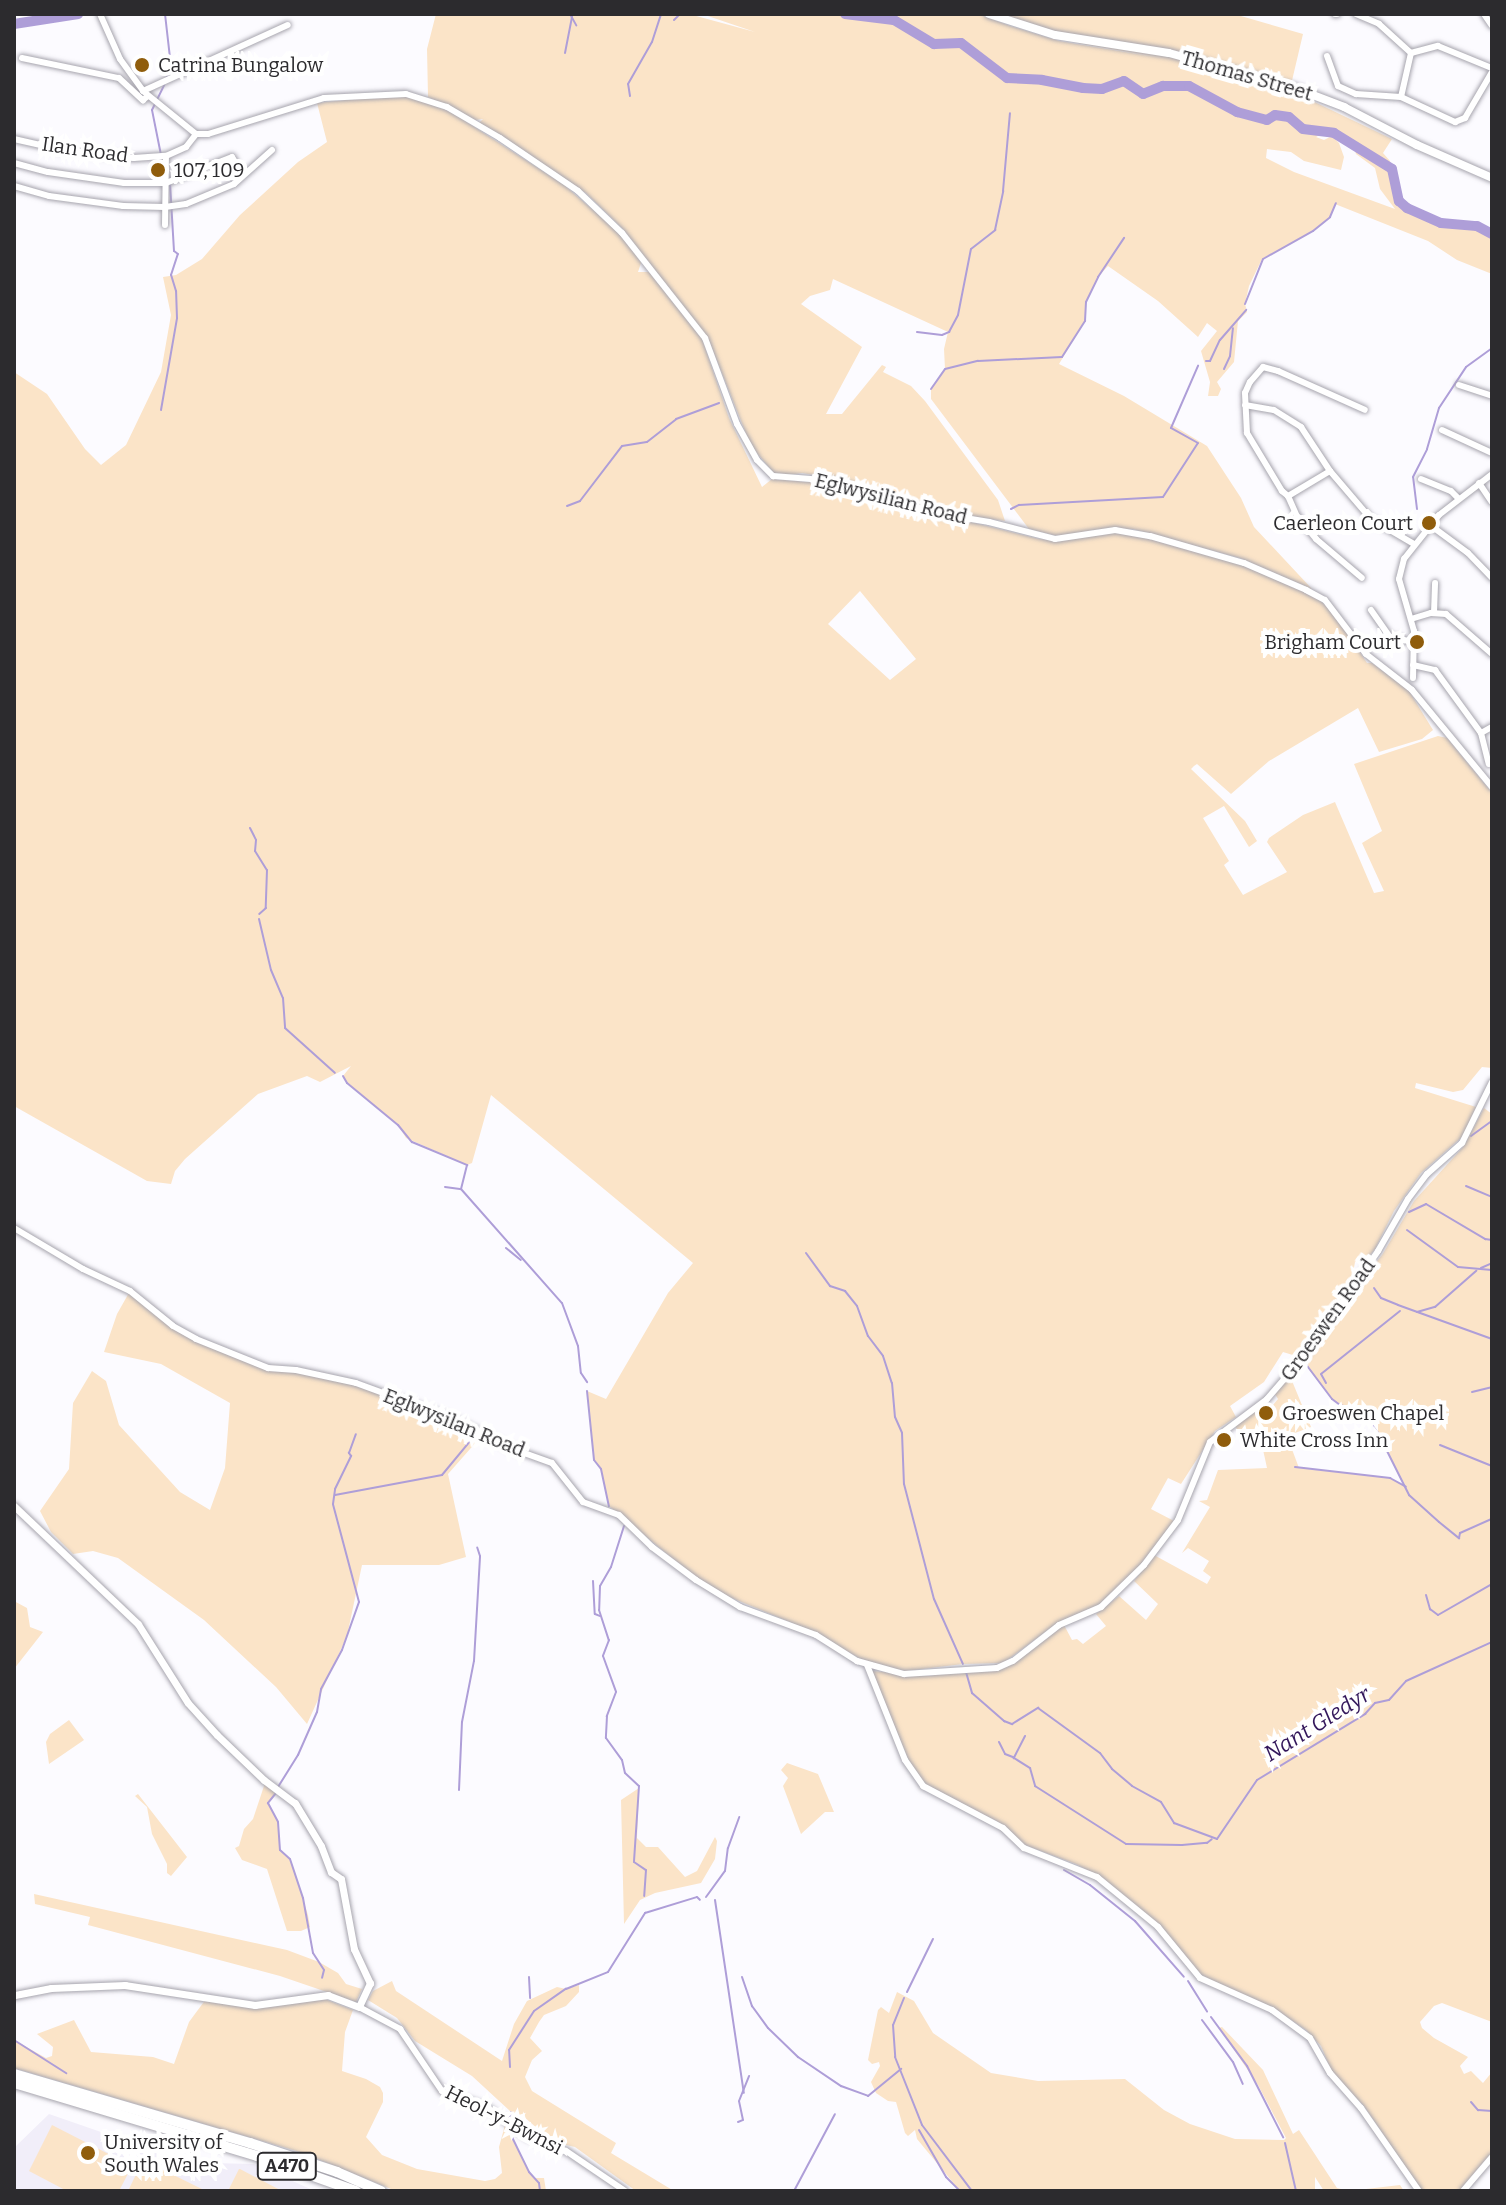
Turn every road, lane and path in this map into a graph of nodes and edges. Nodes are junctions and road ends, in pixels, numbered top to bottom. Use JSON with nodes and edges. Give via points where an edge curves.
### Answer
{"nodes":[{"id":1,"x":100,"y":14,"type":"edge"},
{"id":2,"x":989,"y":14,"type":"edge"},
{"id":3,"x":1356,"y":14,"type":"edge"},
{"id":4,"x":1484,"y":14,"type":"edge"},
{"id":5,"x":288,"y":25,"type":"dead end"},
{"id":6,"x":1492,"y":26,"type":"edge"},
{"id":7,"x":1411,"y":53,"type":"junction"},
{"id":8,"x":1327,"y":56,"type":"dead end"},
{"id":9,"x":22,"y":58,"type":"dead end"},
{"id":10,"x":1492,"y":70,"type":"edge"},
{"id":11,"x":146,"y":94,"type":"junction"},
{"id":12,"x":1401,"y":97,"type":"junction"},
{"id":13,"x":196,"y":134,"type":"junction"},
{"id":14,"x":14,"y":139,"type":"edge"},
{"id":15,"x":272,"y":150,"type":"dead end"},
{"id":16,"x":166,"y":156,"type":"junction"},
{"id":17,"x":235,"y":162,"type":"dead end"},
{"id":18,"x":14,"y":163,"type":"edge"},
{"id":19,"x":1492,"y":178,"type":"edge"},
{"id":20,"x":166,"y":183,"type":"junction"},
{"id":21,"x":14,"y":186,"type":"edge"},
{"id":22,"x":165,"y":207,"type":"junction"},
{"id":23,"x":165,"y":225,"type":"dead end"},
{"id":24,"x":1459,"y":385,"type":"dead end"},
{"id":25,"x":1492,"y":396,"type":"edge"},
{"id":26,"x":1245,"y":405,"type":"junction"},
{"id":27,"x":1365,"y":410,"type":"dead end"},
{"id":28,"x":1442,"y":430,"type":"dead end"},
{"id":29,"x":1492,"y":453,"type":"edge"},
{"id":30,"x":1330,"y":471,"type":"junction"},
{"id":31,"x":1492,"y":474,"type":"edge"},
{"id":32,"x":1421,"y":479,"type":"dead end"},
{"id":33,"x":1479,"y":483,"type":"junction"},
{"id":34,"x":1288,"y":496,"type":"junction"},
{"id":35,"x":1458,"y":498,"type":"junction"},
{"id":36,"x":1492,"y":502,"type":"edge"},
{"id":37,"x":1430,"y":525,"type":"junction"},
{"id":38,"x":1414,"y":544,"type":"junction"},
{"id":39,"x":1362,"y":578,"type":"dead end"},
{"id":40,"x":1492,"y":578,"type":"edge"},
{"id":41,"x":1435,"y":583,"type":"dead end"},
{"id":42,"x":1371,"y":610,"type":"dead end"},
{"id":43,"x":1434,"y":613,"type":"junction"},
{"id":44,"x":1411,"y":619,"type":"junction"},
{"id":45,"x":1414,"y":642,"type":"junction"},
{"id":46,"x":1492,"y":654,"type":"edge"},
{"id":47,"x":1413,"y":665,"type":"junction"},
{"id":48,"x":1413,"y":678,"type":"dead end"},
{"id":49,"x":1492,"y":727,"type":"edge"},
{"id":50,"x":1481,"y":733,"type":"junction"},
{"id":51,"x":1489,"y":764,"type":"dead end"},
{"id":52,"x":1492,"y":787,"type":"edge"},
{"id":53,"x":1492,"y":1082,"type":"edge"},
{"id":54,"x":14,"y":1228,"type":"edge"},
{"id":55,"x":14,"y":1506,"type":"edge"},
{"id":56,"x":867,"y":1665,"type":"junction"},
{"id":57,"x":14,"y":1995,"type":"edge"},
{"id":58,"x":359,"y":2007,"type":"junction"},
{"id":59,"x":14,"y":2074,"type":"edge"},
{"id":60,"x":14,"y":2083,"type":"edge"},
{"id":61,"x":1492,"y":2157,"type":"edge"},
{"id":62,"x":356,"y":2191,"type":"edge"},
{"id":63,"x":381,"y":2191,"type":"edge"},
{"id":64,"x":625,"y":2191,"type":"edge"},
{"id":65,"x":1419,"y":2191,"type":"edge"},
{"id":66,"x":1463,"y":2191,"type":"edge"}],
"edges":[{"from":1,"to":11,"type":"street","via":[[114,49]]},
{"from":2,"to":19,"type":"main road","name":"Thomas Street","via":[[1055,35],[1169,53],[1292,87]]},
{"from":3,"to":7,"type":"street","via":[[1379,24]]},
{"from":4,"to":6,"type":"street"},
{"from":5,"to":11,"type":"street"},
{"from":7,"to":10,"type":"street","via":[[1438,46]]},
{"from":7,"to":12,"type":"street"},
{"from":8,"to":12,"type":"street","via":[[1338,86],[1356,94]]},
{"from":9,"to":11,"type":"street","via":[[119,78],[143,100]]},
{"from":10,"to":12,"type":"street","via":[[1458,122]]},
{"from":11,"to":13,"type":"street"},
{"from":13,"to":16,"type":"street","via":[[186,147]]},
{"from":13,"to":52,"type":"street","name":"Eglwysilian Road","via":[[324,98],[406,94],[447,107],[589,200],[634,247],[705,338],[737,424],[757,460],[773,476],[836,481],[935,513],[1055,539],[1115,530],[1244,563],[1325,600],[1366,654],[1412,690]]},
{"from":14,"to":16,"type":"street","name":"Ilan Road","via":[[62,150]]},
{"from":15,"to":22,"type":"street","via":[[234,184]]},
{"from":16,"to":20,"type":"street"},
{"from":17,"to":20,"type":"street","via":[[232,157]]},
{"from":18,"to":20,"type":"street","via":[[124,183]]},
{"from":20,"to":22,"type":"street"},
{"from":21,"to":22,"type":"street","via":[[49,196]]},
{"from":22,"to":23,"type":"street"},
{"from":24,"to":25,"type":"street"},
{"from":26,"to":27,"type":"street","via":[[1250,382],[1263,367]]},
{"from":26,"to":30,"type":"street","via":[[1290,418]]},
{"from":26,"to":34,"type":"street","via":[[1247,433]]},
{"from":28,"to":29,"type":"street"},
{"from":30,"to":34,"type":"street"},
{"from":30,"to":38,"type":"street","via":[[1375,522]]},
{"from":31,"to":33,"type":"street"},
{"from":32,"to":35,"type":"street"},
{"from":33,"to":35,"type":"street"},
{"from":33,"to":36,"type":"street"},
{"from":34,"to":39,"type":"street","via":[[1316,539]]},
{"from":35,"to":37,"type":"street"},
{"from":37,"to":38,"type":"street"},
{"from":37,"to":40,"type":"street"},
{"from":38,"to":44,"type":"street","via":[[1399,579]]},
{"from":41,"to":43,"type":"street"},
{"from":42,"to":45,"type":"street","via":[[1393,640]]},
{"from":43,"to":44,"type":"street"},
{"from":43,"to":46,"type":"street","via":[[1455,619]]},
{"from":44,"to":45,"type":"street"},
{"from":45,"to":47,"type":"street"},
{"from":47,"to":48,"type":"street"},
{"from":47,"to":50,"type":"street","via":[[1435,670]]},
{"from":49,"to":50,"type":"street"},
{"from":50,"to":51,"type":"street"},
{"from":53,"to":56,"type":"street","name":"Groeswen Road","via":[[1462,1143],[1408,1199],[1306,1354],[1267,1399],[1210,1442],[1178,1520],[1119,1593],[1089,1614],[1059,1625],[997,1668],[919,1674]]},
{"from":54,"to":56,"type":"street","name":"Eglwysilan Road","via":[[130,1291],[196,1339],[268,1368],[356,1383],[552,1463],[583,1502],[619,1515],[662,1555],[720,1596],[800,1627]]},
{"from":55,"to":58,"type":"street","via":[[138,1624],[180,1692],[217,1735],[295,1803],[331,1872],[341,1879],[354,1949],[370,1983]]},
{"from":56,"to":65,"type":"street","via":[[905,1760],[923,1786],[1003,1828],[1024,1848],[1097,1877],[1158,1927],[1200,1978],[1272,2010],[1310,2038],[1330,2073]]},
{"from":57,"to":58,"type":"street","via":[[125,1985],[255,2005],[328,1995]]},
{"from":58,"to":64,"type":"street","name":"Heol-y-Bwnsi","via":[[400,2029],[442,2091],[486,2107]]},
{"from":59,"to":63,"type":"highway","number":"A470","via":[[250,2143]]},
{"from":60,"to":62,"type":"highway","number":"A470"},
{"from":61,"to":66,"type":"street"}]}
